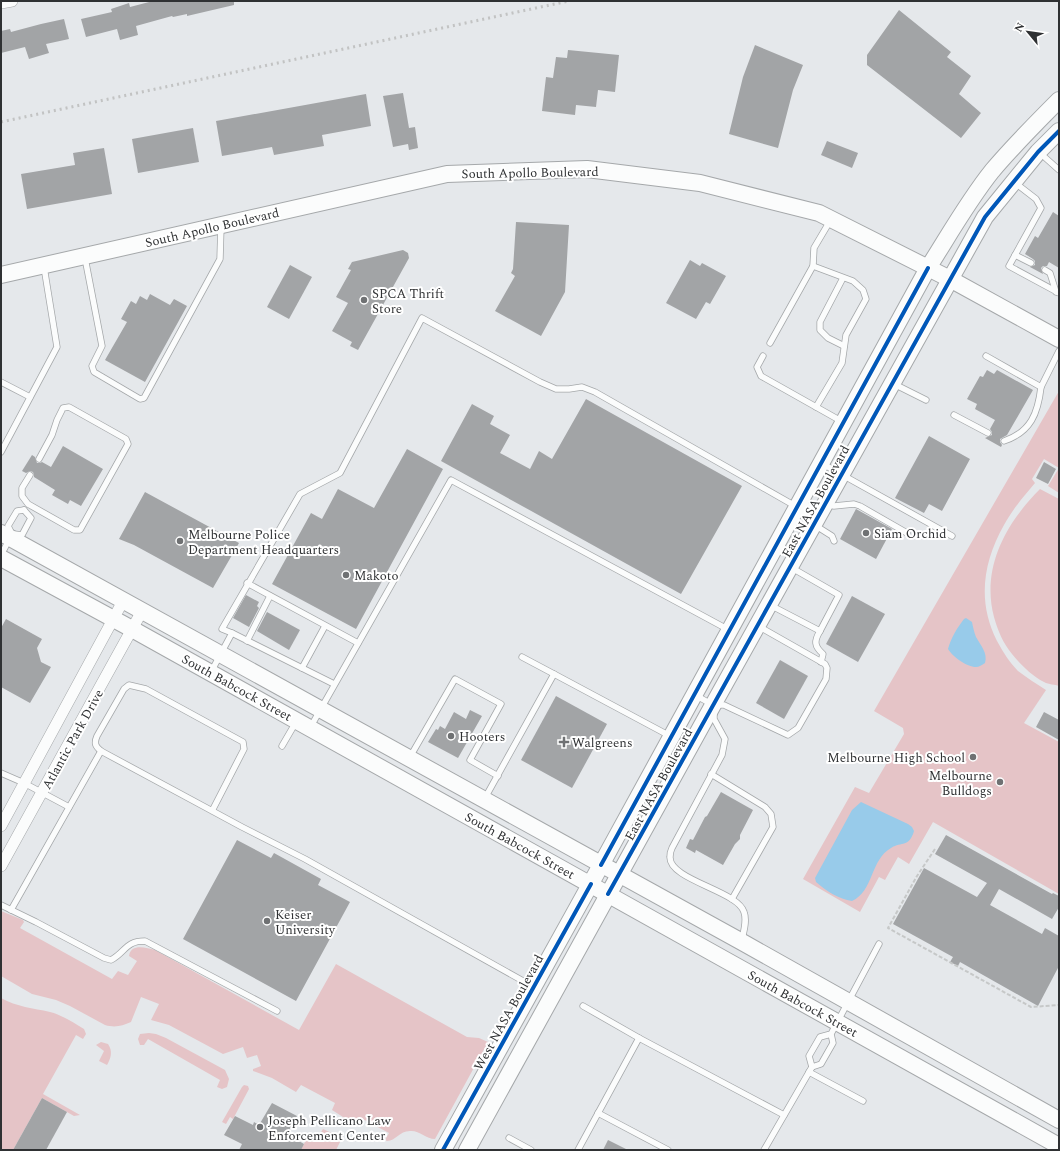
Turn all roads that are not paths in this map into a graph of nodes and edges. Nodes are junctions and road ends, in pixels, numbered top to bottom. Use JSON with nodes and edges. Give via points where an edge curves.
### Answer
{"nodes":[{"id":1,"x":12,"y":1,"type":"edge"},
{"id":2,"x":1,"y":3,"type":"edge"},
{"id":3,"x":1059,"y":100,"type":"edge"},
{"id":4,"x":1059,"y":131,"type":"edge"},
{"id":5,"x":1023,"y":137,"type":"junction"},
{"id":6,"x":1038,"y":152,"type":"junction"},
{"id":7,"x":1059,"y":170,"type":"edge"},
{"id":8,"x":1013,"y":182,"type":"junction"},
{"id":9,"x":831,"y":219,"type":"junction"},
{"id":10,"x":221,"y":225,"type":"junction"},
{"id":11,"x":1015,"y":255,"type":"junction"},
{"id":12,"x":85,"y":256,"type":"junction"},
{"id":13,"x":1031,"y":262,"type":"dead end"},
{"id":14,"x":44,"y":265,"type":"junction"},
{"id":15,"x":813,"y":266,"type":"junction"},
{"id":16,"x":928,"y":268,"type":"junction"},
{"id":17,"x":1045,"y":270,"type":"dead end"},
{"id":18,"x":1,"y":275,"type":"edge"},
{"id":19,"x":844,"y":278,"type":"junction"},
{"id":20,"x":950,"y":279,"type":"junction"},
{"id":21,"x":1057,"y":293,"type":"edge"},
{"id":22,"x":1059,"y":339,"type":"edge"},
{"id":23,"x":770,"y":344,"type":"dead end"},
{"id":24,"x":844,"y":346,"type":"junction"},
{"id":25,"x":1059,"y":351,"type":"edge"},
{"id":26,"x":763,"y":356,"type":"dead end"},
{"id":27,"x":986,"y":356,"type":"dead end"},
{"id":28,"x":1,"y":382,"type":"edge"},
{"id":29,"x":892,"y":382,"type":"junction"},
{"id":30,"x":1041,"y":387,"type":"junction"},
{"id":31,"x":30,"y":397,"type":"junction"},
{"id":32,"x":926,"y":400,"type":"dead end"},
{"id":33,"x":816,"y":407,"type":"junction"},
{"id":34,"x":954,"y":415,"type":"dead end"},
{"id":35,"x":844,"y":423,"type":"junction"},
{"id":36,"x":988,"y":433,"type":"dead end"},
{"id":37,"x":1004,"y":441,"type":"dead end"},
{"id":38,"x":1,"y":452,"type":"edge"},
{"id":39,"x":39,"y":460,"type":"dead end"},
{"id":40,"x":821,"y":463,"type":"junction"},
{"id":41,"x":841,"y":474,"type":"junction"},
{"id":42,"x":30,"y":475,"type":"dead end"},
{"id":43,"x":28,"y":504,"type":"junction"},
{"id":44,"x":825,"y":504,"type":"junction"},
{"id":45,"x":797,"y":507,"type":"junction"},
{"id":46,"x":24,"y":510,"type":"junction"},
{"id":47,"x":814,"y":524,"type":"junction"},
{"id":48,"x":907,"y":533,"type":"dead end"},
{"id":49,"x":8,"y":535,"type":"edge"},
{"id":50,"x":952,"y":536,"type":"dead end"},
{"id":51,"x":834,"y":541,"type":"dead end"},
{"id":52,"x":1,"y":556,"type":"edge"},
{"id":53,"x":790,"y":567,"type":"junction"},
{"id":54,"x":247,"y":583,"type":"junction"},
{"id":55,"x":270,"y":596,"type":"junction"},
{"id":56,"x":123,"y":601,"type":"junction"},
{"id":57,"x":769,"y":604,"type":"junction"},
{"id":58,"x":142,"y":611,"type":"junction"},
{"id":59,"x":114,"y":618,"type":"junction"},
{"id":60,"x":325,"y":626,"type":"junction"},
{"id":61,"x":757,"y":626,"type":"junction"},
{"id":62,"x":132,"y":629,"type":"junction"},
{"id":63,"x":730,"y":630,"type":"junction"},
{"id":64,"x":820,"y":631,"type":"junction"},
{"id":65,"x":232,"y":633,"type":"junction"},
{"id":66,"x":247,"y":641,"type":"junction"},
{"id":67,"x":358,"y":643,"type":"junction"},
{"id":68,"x":220,"y":654,"type":"junction"},
{"id":69,"x":522,"y":657,"type":"dead end"},
{"id":70,"x":821,"y":662,"type":"junction"},
{"id":71,"x":302,"y":668,"type":"junction"},
{"id":72,"x":211,"y":673,"type":"junction"},
{"id":73,"x":554,"y":674,"type":"junction"},
{"id":74,"x":334,"y":684,"type":"junction"},
{"id":75,"x":694,"y":695,"type":"junction"},
{"id":76,"x":713,"y":705,"type":"junction"},
{"id":77,"x":320,"y":710,"type":"junction"},
{"id":78,"x":304,"y":724,"type":"junction"},
{"id":79,"x":672,"y":736,"type":"junction"},
{"id":80,"x":282,"y":746,"type":"dead end"},
{"id":81,"x":101,"y":751,"type":"junction"},
{"id":82,"x":409,"y":759,"type":"junction"},
{"id":83,"x":1,"y":773,"type":"edge"},
{"id":84,"x":711,"y":774,"type":"junction"},
{"id":85,"x":498,"y":776,"type":"junction"},
{"id":86,"x":24,"y":783,"type":"junction"},
{"id":87,"x":42,"y":792,"type":"junction"},
{"id":88,"x":484,"y":800,"type":"junction"},
{"id":89,"x":69,"y":807,"type":"junction"},
{"id":90,"x":212,"y":811,"type":"junction"},
{"id":91,"x":1,"y":826,"type":"edge"},
{"id":92,"x":601,"y":865,"type":"junction"},
{"id":93,"x":1,"y":866,"type":"edge"},
{"id":94,"x":619,"y":875,"type":"junction"},
{"id":95,"x":591,"y":884,"type":"junction"},
{"id":96,"x":608,"y":894,"type":"junction"},
{"id":97,"x":732,"y":899,"type":"junction"},
{"id":98,"x":1,"y":905,"type":"edge"},
{"id":99,"x":11,"y":910,"type":"junction"},
{"id":100,"x":742,"y":942,"type":"junction"},
{"id":101,"x":879,"y":944,"type":"dead end"},
{"id":102,"x":534,"y":987,"type":"junction"},
{"id":103,"x":848,"y":1002,"type":"junction"},
{"id":104,"x":583,"y":1006,"type":"dead end"},
{"id":105,"x":277,"y":1011,"type":"dead end"},
{"id":106,"x":835,"y":1028,"type":"junction"},
{"id":107,"x":639,"y":1038,"type":"junction"},
{"id":108,"x":810,"y":1069,"type":"junction"},
{"id":109,"x":863,"y":1101,"type":"dead end"},
{"id":110,"x":598,"y":1113,"type":"junction"},
{"id":111,"x":784,"y":1116,"type":"junction"},
{"id":112,"x":1059,"y":1120,"type":"edge"},
{"id":113,"x":510,"y":1138,"type":"dead end"},
{"id":114,"x":1059,"y":1146,"type":"edge"},
{"id":115,"x":443,"y":1150,"type":"edge"},
{"id":116,"x":467,"y":1150,"type":"edge"},
{"id":117,"x":531,"y":1150,"type":"edge"},
{"id":118,"x":578,"y":1150,"type":"edge"},
{"id":119,"x":668,"y":1150,"type":"edge"},
{"id":120,"x":764,"y":1150,"type":"edge"}],
"edges":[{"from":1,"to":2,"type":"street"},
{"from":3,"to":5,"type":"main road","name":"East NASA Boulevard"},
{"from":4,"to":6,"type":"main road","name":"East NASA Boulevard"},
{"from":5,"to":6,"type":"main road"},
{"from":5,"to":16,"type":"main road","name":"East NASA Boulevard","via":[[992,171],[967,205]]},
{"from":6,"to":7,"type":"lane"},
{"from":6,"to":8,"type":"main road","name":"East NASA Boulevard"},
{"from":8,"to":11,"type":"lane","via":[[1036,199],[1041,208]]},
{"from":8,"to":20,"type":"main road","name":"East NASA Boulevard","via":[[985,217]]},
{"from":9,"to":10,"type":"main road","name":"South Apollo Boulevard","via":[[819,213],[700,183],[587,169],[447,174]]},
{"from":9,"to":15,"type":"lane","via":[[814,248]]},
{"from":9,"to":16,"type":"main road","name":"South Apollo Boulevard"},
{"from":10,"to":12,"type":"main road","name":"South Apollo Boulevard"},
{"from":10,"to":12,"type":"lane","via":[[220,259],[144,398],[140,399],[94,372],[92,366],[102,346]]},
{"from":11,"to":13,"type":"lane"},
{"from":11,"to":21,"type":"lane","via":[[1009,266]]},
{"from":12,"to":14,"type":"main road","name":"South Apollo Boulevard"},
{"from":14,"to":18,"type":"main road","name":"South Apollo Boulevard"},
{"from":14,"to":31,"type":"lane","via":[[57,347]]},
{"from":15,"to":19,"type":"lane"},
{"from":15,"to":23,"type":"lane"},
{"from":16,"to":20,"type":"main road","name":"South Apollo Boulevard"},
{"from":16,"to":35,"type":"main road","name":"East NASA Boulevard"},
{"from":17,"to":21,"type":"lane","via":[[1050,273]]},
{"from":19,"to":24,"type":"lane","via":[[853,281],[863,290],[866,299],[846,335]]},
{"from":19,"to":24,"type":"lane","via":[[820,322],[820,330],[828,338]]},
{"from":20,"to":22,"type":"main road","name":"South Apollo Boulevard"},
{"from":20,"to":29,"type":"main road","name":"East NASA Boulevard"},
{"from":24,"to":33,"type":"lane","via":[[842,363]]},
{"from":25,"to":30,"type":"lane"},
{"from":26,"to":33,"type":"lane","via":[[757,367],[761,376]]},
{"from":27,"to":30,"type":"lane"},
{"from":28,"to":31,"type":"lane"},
{"from":29,"to":32,"type":"lane"},
{"from":29,"to":41,"type":"main road","name":"East NASA Boulevard"},
{"from":30,"to":37,"type":"lane","via":[[1039,405],[1032,420],[1014,438]]},
{"from":31,"to":38,"type":"lane"},
{"from":33,"to":35,"type":"lane"},
{"from":34,"to":36,"type":"lane"},
{"from":35,"to":40,"type":"main road","name":"East NASA Boulevard"},
{"from":39,"to":43,"type":"lane","via":[[63,408],[69,407],[126,439],[128,444],[80,530],[74,530]]},
{"from":40,"to":41,"type":"lane"},
{"from":40,"to":45,"type":"main road","name":"East NASA Boulevard"},
{"from":41,"to":44,"type":"main road","name":"East NASA Boulevard"},
{"from":41,"to":50,"type":"lane"},
{"from":42,"to":43,"type":"lane","via":[[22,488],[22,496]]},
{"from":43,"to":46,"type":"lane"},
{"from":44,"to":45,"type":"lane"},
{"from":44,"to":47,"type":"main road","name":"East NASA Boulevard"},
{"from":44,"to":48,"type":"lane","via":[[860,506]]},
{"from":45,"to":47,"type":"lane"},
{"from":45,"to":54,"type":"lane","via":[[595,392],[582,387],[556,389],[422,318],[340,473],[300,494]]},
{"from":45,"to":63,"type":"main road","name":"East NASA Boulevard"},
{"from":46,"to":49,"type":"lane","via":[[17,511],[8,526]]},
{"from":46,"to":49,"type":"lane","via":[[31,518],[22,535]]},
{"from":47,"to":51,"type":"lane","via":[[832,536]]},
{"from":47,"to":53,"type":"main road","name":"East NASA Boulevard"},
{"from":49,"to":52,"type":"lane"},
{"from":49,"to":56,"type":"main road","name":"South Babcock Street"},
{"from":52,"to":59,"type":"main road","name":"South Babcock Street"},
{"from":53,"to":57,"type":"main road","name":"East NASA Boulevard"},
{"from":53,"to":64,"type":"lane","via":[[839,596]]},
{"from":54,"to":55,"type":"lane"},
{"from":54,"to":65,"type":"lane","via":[[222,629]]},
{"from":55,"to":60,"type":"lane"},
{"from":55,"to":66,"type":"lane"},
{"from":56,"to":58,"type":"main road","name":"South Babcock Street"},
{"from":56,"to":59,"type":"street","name":"Atlantic Park Drive"},
{"from":57,"to":61,"type":"main road","name":"East NASA Boulevard"},
{"from":57,"to":64,"type":"lane"},
{"from":58,"to":62,"type":"street","name":"Atlantic Park Drive"},
{"from":58,"to":68,"type":"main road","name":"South Babcock Street"},
{"from":59,"to":62,"type":"main road","name":"South Babcock Street"},
{"from":59,"to":86,"type":"street","name":"Atlantic Park Drive"},
{"from":60,"to":67,"type":"lane"},
{"from":60,"to":71,"type":"lane"},
{"from":61,"to":70,"type":"lane"},
{"from":61,"to":76,"type":"main road","name":"East NASA Boulevard"},
{"from":62,"to":72,"type":"main road","name":"South Babcock Street"},
{"from":62,"to":87,"type":"street","name":"Atlantic Park Drive"},
{"from":63,"to":67,"type":"lane","via":[[451,480]]},
{"from":63,"to":75,"type":"main road","name":"East NASA Boulevard"},
{"from":64,"to":70,"type":"lane","via":[[816,638],[817,648],[823,654]]},
{"from":65,"to":66,"type":"lane"},
{"from":65,"to":68,"type":"lane"},
{"from":66,"to":71,"type":"lane"},
{"from":67,"to":74,"type":"lane"},
{"from":68,"to":72,"type":"lane"},
{"from":68,"to":77,"type":"main road","name":"South Babcock Street"},
{"from":69,"to":73,"type":"lane"},
{"from":70,"to":76,"type":"lane","via":[[827,668],[826,679],[798,728],[788,735],[724,705]]},
{"from":71,"to":74,"type":"lane"},
{"from":72,"to":78,"type":"main road","name":"South Babcock Street"},
{"from":73,"to":79,"type":"lane"},
{"from":73,"to":85,"type":"lane"},
{"from":74,"to":77,"type":"lane"},
{"from":75,"to":76,"type":"lane"},
{"from":75,"to":79,"type":"main road","name":"East NASA Boulevard"},
{"from":76,"to":84,"type":"lane","via":[[714,719],[725,739],[722,755]]},
{"from":76,"to":94,"type":"main road","name":"East NASA Boulevard"},
{"from":77,"to":78,"type":"lane"},
{"from":77,"to":82,"type":"main road","name":"South Babcock Street"},
{"from":78,"to":80,"type":"lane"},
{"from":78,"to":95,"type":"main road","name":"South Babcock Street"},
{"from":79,"to":92,"type":"main road","name":"East NASA Boulevard"},
{"from":81,"to":89,"type":"lane"},
{"from":81,"to":90,"type":"lane"},
{"from":81,"to":90,"type":"lane","via":[[95,742],[124,690],[129,686],[137,686],[160,696],[245,746]]},
{"from":82,"to":85,"type":"lane","via":[[455,679],[501,704],[470,760]]},
{"from":82,"to":88,"type":"main road","name":"South Babcock Street"},
{"from":83,"to":86,"type":"lane"},
{"from":84,"to":97,"type":"lane","via":[[766,807],[771,814],[773,827]]},
{"from":84,"to":97,"type":"lane","via":[[672,848],[670,858],[672,865],[680,872]]},
{"from":85,"to":88,"type":"lane"},
{"from":86,"to":87,"type":"lane"},
{"from":86,"to":91,"type":"street","name":"Atlantic Park Drive"},
{"from":87,"to":89,"type":"lane"},
{"from":87,"to":93,"type":"street","name":"Atlantic Park Drive"},
{"from":88,"to":92,"type":"main road","name":"South Babcock Street"},
{"from":89,"to":99,"type":"lane"},
{"from":90,"to":102,"type":"lane","via":[[305,859]]},
{"from":92,"to":94,"type":"main road","name":"South Babcock Street"},
{"from":92,"to":95,"type":"main road"},
{"from":94,"to":96,"type":"main road","name":"East NASA Boulevard"},
{"from":94,"to":100,"type":"main road","name":"South Babcock Street"},
{"from":95,"to":96,"type":"main road","name":"South Babcock Street"},
{"from":95,"to":102,"type":"main road","name":"West NASA Boulevard"},
{"from":96,"to":106,"type":"main road","name":"South Babcock Street"},
{"from":96,"to":116,"type":"main road"},
{"from":97,"to":100,"type":"lane","via":[[744,911]]},
{"from":98,"to":99,"type":"lane"},
{"from":99,"to":105,"type":"lane","via":[[111,960],[136,941],[145,941]]},
{"from":100,"to":103,"type":"main road","name":"South Babcock Street"},
{"from":101,"to":103,"type":"lane"},
{"from":102,"to":115,"type":"main road","name":"West NASA Boulevard"},
{"from":103,"to":106,"type":"lane"},
{"from":103,"to":112,"type":"main road","name":"South Babcock Street"},
{"from":104,"to":107,"type":"lane"},
{"from":106,"to":108,"type":"lane","via":[[833,1043],[821,1064]]},
{"from":106,"to":108,"type":"lane","via":[[820,1037],[809,1056]]},
{"from":106,"to":114,"type":"main road","name":"South Babcock Street"},
{"from":107,"to":110,"type":"lane"},
{"from":107,"to":111,"type":"lane"},
{"from":108,"to":109,"type":"lane"},
{"from":108,"to":111,"type":"lane"},
{"from":110,"to":118,"type":"lane"},
{"from":110,"to":119,"type":"lane"},
{"from":111,"to":120,"type":"lane"},
{"from":113,"to":117,"type":"lane"}]}
